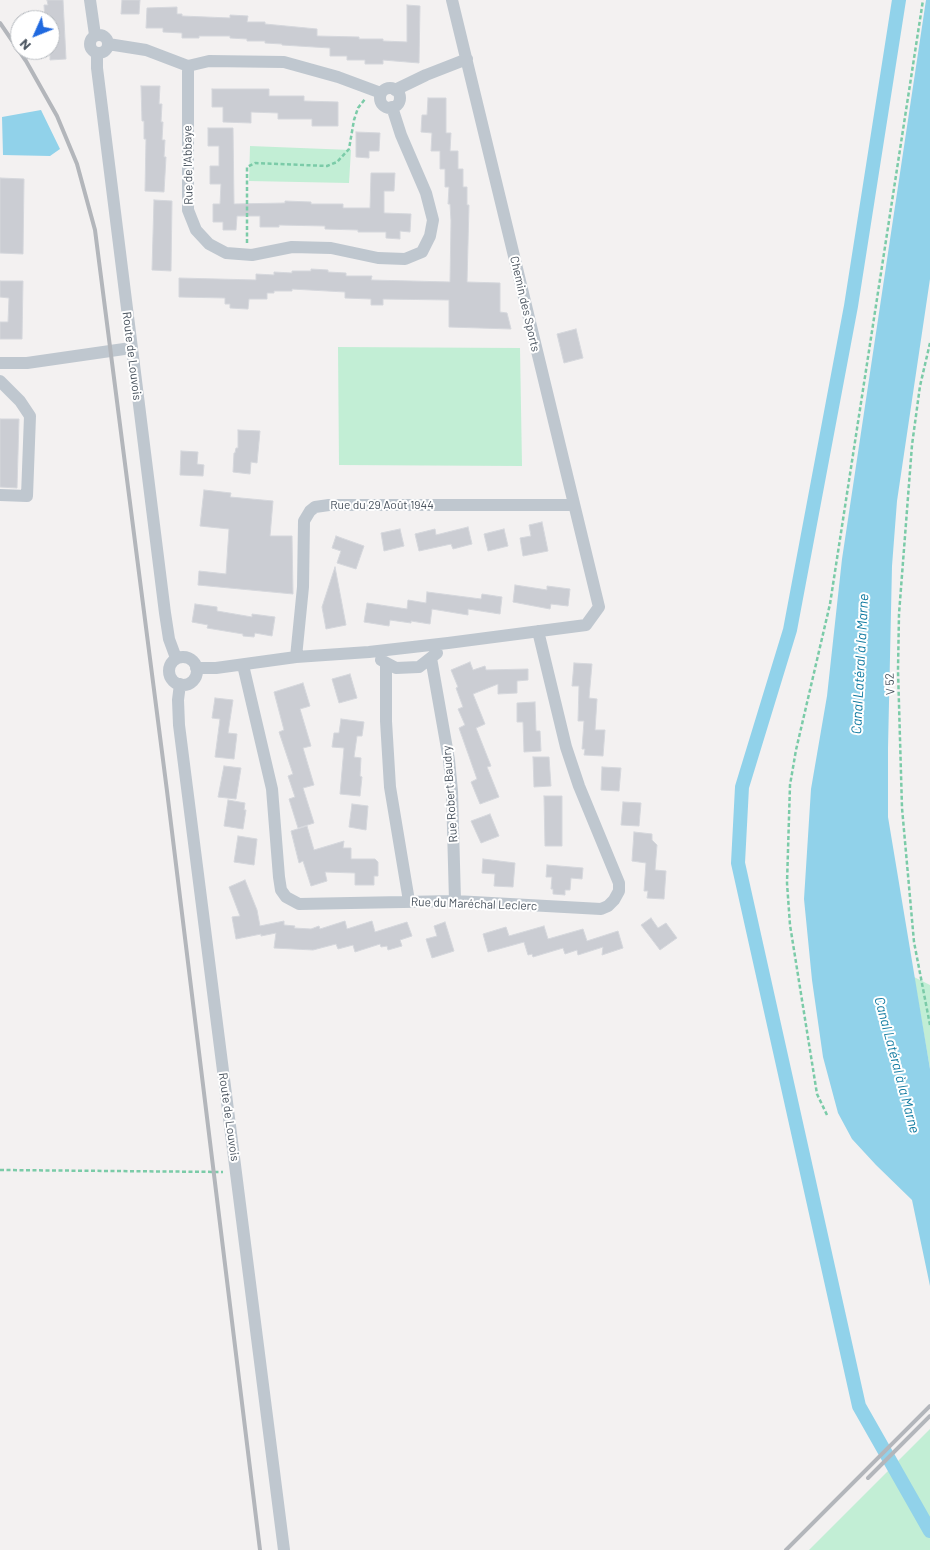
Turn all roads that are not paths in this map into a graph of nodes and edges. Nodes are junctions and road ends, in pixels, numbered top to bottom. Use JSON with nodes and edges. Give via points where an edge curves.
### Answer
{"nodes":[{"id":1,"x":90,"y":0,"type":"edge"},
{"id":2,"x":452,"y":0,"type":"edge"},
{"id":3,"x":95,"y":35,"type":"junction"},
{"id":4,"x":108,"y":44,"type":"junction"},
{"id":5,"x":98,"y":53,"type":"junction"},
{"id":6,"x":467,"y":59,"type":"junction"},
{"id":7,"x":188,"y":66,"type":"junction"},
{"id":8,"x":395,"y":90,"type":"junction"},
{"id":9,"x":376,"y":92,"type":"junction"},
{"id":10,"x":392,"y":107,"type":"junction"},
{"id":11,"x":131,"y":348,"type":"junction"},
{"id":12,"x":0,"y":363,"type":"edge"},
{"id":13,"x":0,"y":381,"type":"edge"},
{"id":14,"x":0,"y":495,"type":"edge"},
{"id":15,"x":574,"y":504,"type":"junction"},
{"id":16,"x":538,"y":631,"type":"junction"},
{"id":17,"x":448,"y":643,"type":"junction"},
{"id":18,"x":369,"y":652,"type":"junction"},
{"id":19,"x":296,"y":657,"type":"junction"},
{"id":20,"x":176,"y":658,"type":"junction"},
{"id":21,"x":431,"y":658,"type":"junction"},
{"id":22,"x":386,"y":664,"type":"junction"},
{"id":23,"x":243,"y":665,"type":"junction"},
{"id":24,"x":196,"y":668,"type":"junction"},
{"id":25,"x":180,"y":684,"type":"junction"},
{"id":26,"x":409,"y":901,"type":"junction"},
{"id":27,"x":455,"y":901,"type":"junction"},
{"id":28,"x":284,"y":1550,"type":"edge"}],
"edges":[{"from":1,"to":3,"type":"street"},
{"from":2,"to":6,"type":"street","name":"Chemin des Sports"},
{"from":3,"to":4,"type":"street","via":[[104,36]]},
{"from":3,"to":5,"type":"street","via":[[90,45]]},
{"from":4,"to":5,"type":"street","via":[[106,50]]},
{"from":4,"to":7,"type":"street","via":[[146,50]]},
{"from":5,"to":11,"type":"street","name":"Route de Louvois","via":[[97,68]]},
{"from":6,"to":8,"type":"street"},
{"from":6,"to":15,"type":"street","name":"Chemin des Sports"},
{"from":7,"to":9,"type":"street","via":[[210,61],[284,62]]},
{"from":7,"to":10,"type":"street","name":"Rue de l'Abbaye","via":[[188,210],[196,230],[209,244],[226,253],[247,254],[292,247],[331,248],[378,258],[405,258],[422,252],[433,220],[426,193]]},
{"from":8,"to":9,"type":"street"},
{"from":8,"to":10,"type":"street","via":[[399,98]]},
{"from":9,"to":10,"type":"street","via":[[381,103]]},
{"from":11,"to":12,"type":"street","via":[[27,363]]},
{"from":11,"to":20,"type":"street","name":"Route de Louvois","via":[[165,613]]},
{"from":13,"to":14,"type":"street","via":[[30,416],[27,496]]},
{"from":15,"to":16,"type":"street","name":"Chemin des Sports","via":[[600,608],[586,625]]},
{"from":15,"to":19,"type":"street","name":"Rue du 29 Août 1944","via":[[315,507],[304,521],[303,586]]},
{"from":16,"to":17,"type":"street"},
{"from":16,"to":27,"type":"street","name":"Rue du Maréchal Leclerc","via":[[566,747],[619,883],[618,891],[608,906],[595,910]]},
{"from":17,"to":18,"type":"street"},
{"from":17,"to":21,"type":"street"},
{"from":18,"to":19,"type":"street"},
{"from":18,"to":22,"type":"street"},
{"from":19,"to":23,"type":"street"},
{"from":20,"to":24,"type":"street","via":[[189,658]]},
{"from":20,"to":25,"type":"street","via":[[170,664],[169,672],[172,680]]},
{"from":21,"to":22,"type":"street","via":[[419,667],[404,669]]},
{"from":21,"to":27,"type":"street","name":"Rue Robert Baudry","via":[[450,768]]},
{"from":22,"to":26,"type":"street","via":[[389,779]]},
{"from":23,"to":24,"type":"street"},
{"from":23,"to":26,"type":"street","name":"Rue du Maréchal Leclerc","via":[[272,789],[281,890],[286,897],[300,904]]},
{"from":24,"to":25,"type":"street","via":[[192,681]]},
{"from":25,"to":28,"type":"street","name":"Route de Louvois","via":[[179,725]]},
{"from":26,"to":27,"type":"street","name":"Rue du Maréchal Leclerc"}]}
